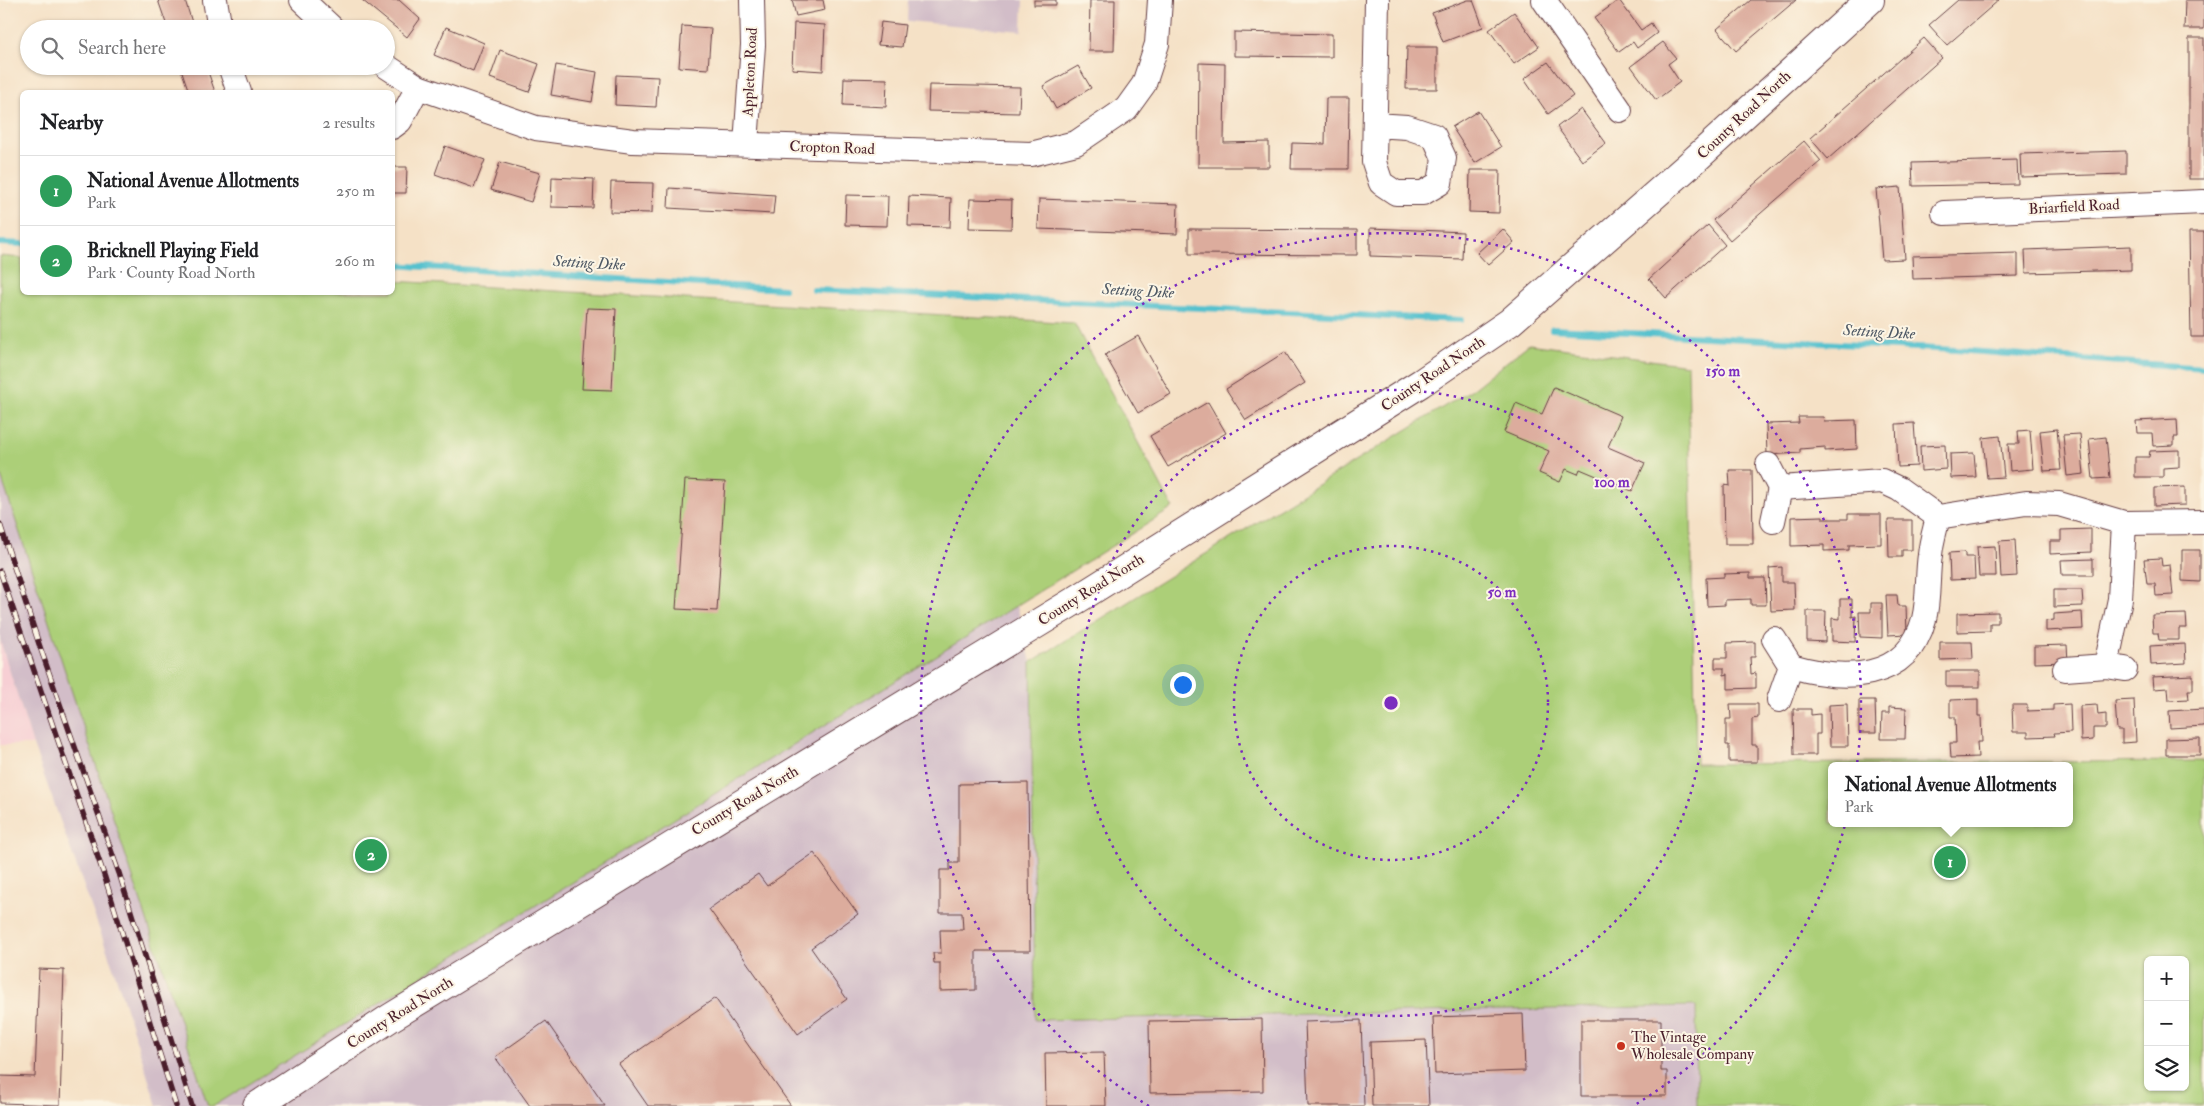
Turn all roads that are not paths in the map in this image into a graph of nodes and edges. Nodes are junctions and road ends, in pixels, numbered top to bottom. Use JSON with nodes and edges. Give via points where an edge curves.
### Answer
{"nodes":[{"id":1,"x":215,"y":0,"type":"edge"},
{"id":2,"x":302,"y":0,"type":"edge"},
{"id":3,"x":752,"y":0,"type":"edge"},
{"id":4,"x":1160,"y":0,"type":"edge"},
{"id":5,"x":1377,"y":0,"type":"edge"},
{"id":6,"x":1544,"y":0,"type":"edge"},
{"id":7,"x":1859,"y":3,"type":"edge"},
{"id":8,"x":218,"y":20,"type":"edge"},
{"id":9,"x":323,"y":20,"type":"edge"},
{"id":10,"x":395,"y":72,"type":"edge"},
{"id":11,"x":233,"y":75,"type":"edge"},
{"id":12,"x":418,"y":87,"type":"junction"},
{"id":13,"x":238,"y":90,"type":"edge"},
{"id":14,"x":1620,"y":110,"type":"dead end"},
{"id":15,"x":395,"y":125,"type":"edge"},
{"id":16,"x":1375,"y":125,"type":"dead end"},
{"id":17,"x":746,"y":144,"type":"junction"},
{"id":18,"x":2204,"y":202,"type":"edge"},
{"id":19,"x":1944,"y":213,"type":"dead end"},
{"id":20,"x":1768,"y":465,"type":"dead end"},
{"id":21,"x":1780,"y":488,"type":"junction"},
{"id":22,"x":1938,"y":517,"type":"junction"},
{"id":23,"x":1773,"y":521,"type":"dead end"},
{"id":24,"x":2204,"y":522,"type":"edge"},
{"id":25,"x":2124,"y":523,"type":"junction"},
{"id":26,"x":1774,"y":639,"type":"dead end"},
{"id":27,"x":1791,"y":666,"type":"junction"},
{"id":28,"x":2065,"y":669,"type":"dead end"},
{"id":29,"x":1779,"y":700,"type":"dead end"},
{"id":30,"x":257,"y":1106,"type":"edge"}],
"edges":[{"from":1,"to":8,"type":"street"},
{"from":2,"to":9,"type":"street"},
{"from":3,"to":17,"type":"street","name":"Appleton Road"},
{"from":4,"to":17,"type":"street","name":"Cropton Road","via":[[1158,44],[1144,84],[1126,109],[1076,143],[1031,154]]},
{"from":5,"to":16,"type":"street"},
{"from":6,"to":14,"type":"street"},
{"from":7,"to":30,"type":"street","name":"County Road North","via":[[1688,166],[1510,322],[1421,383],[1072,602],[390,1018]]},
{"from":10,"to":12,"type":"street","name":"Cropton Road"},
{"from":11,"to":13,"type":"street"},
{"from":12,"to":15,"type":"street"},
{"from":12,"to":17,"type":"street","name":"Cropton Road","via":[[536,128],[633,141]]},
{"from":18,"to":19,"type":"street","name":"Briarfield Road"},
{"from":20,"to":21,"type":"street"},
{"from":21,"to":22,"type":"street","via":[[1882,481]]},
{"from":21,"to":23,"type":"street"},
{"from":22,"to":25,"type":"street","via":[[2034,504],[2059,504]]},
{"from":22,"to":27,"type":"street","via":[[1930,553],[1924,620],[1909,651],[1896,663],[1854,676],[1816,673]]},
{"from":24,"to":25,"type":"street"},
{"from":25,"to":28,"type":"street","via":[[2115,667]]},
{"from":26,"to":27,"type":"street"},
{"from":27,"to":29,"type":"street"}]}
